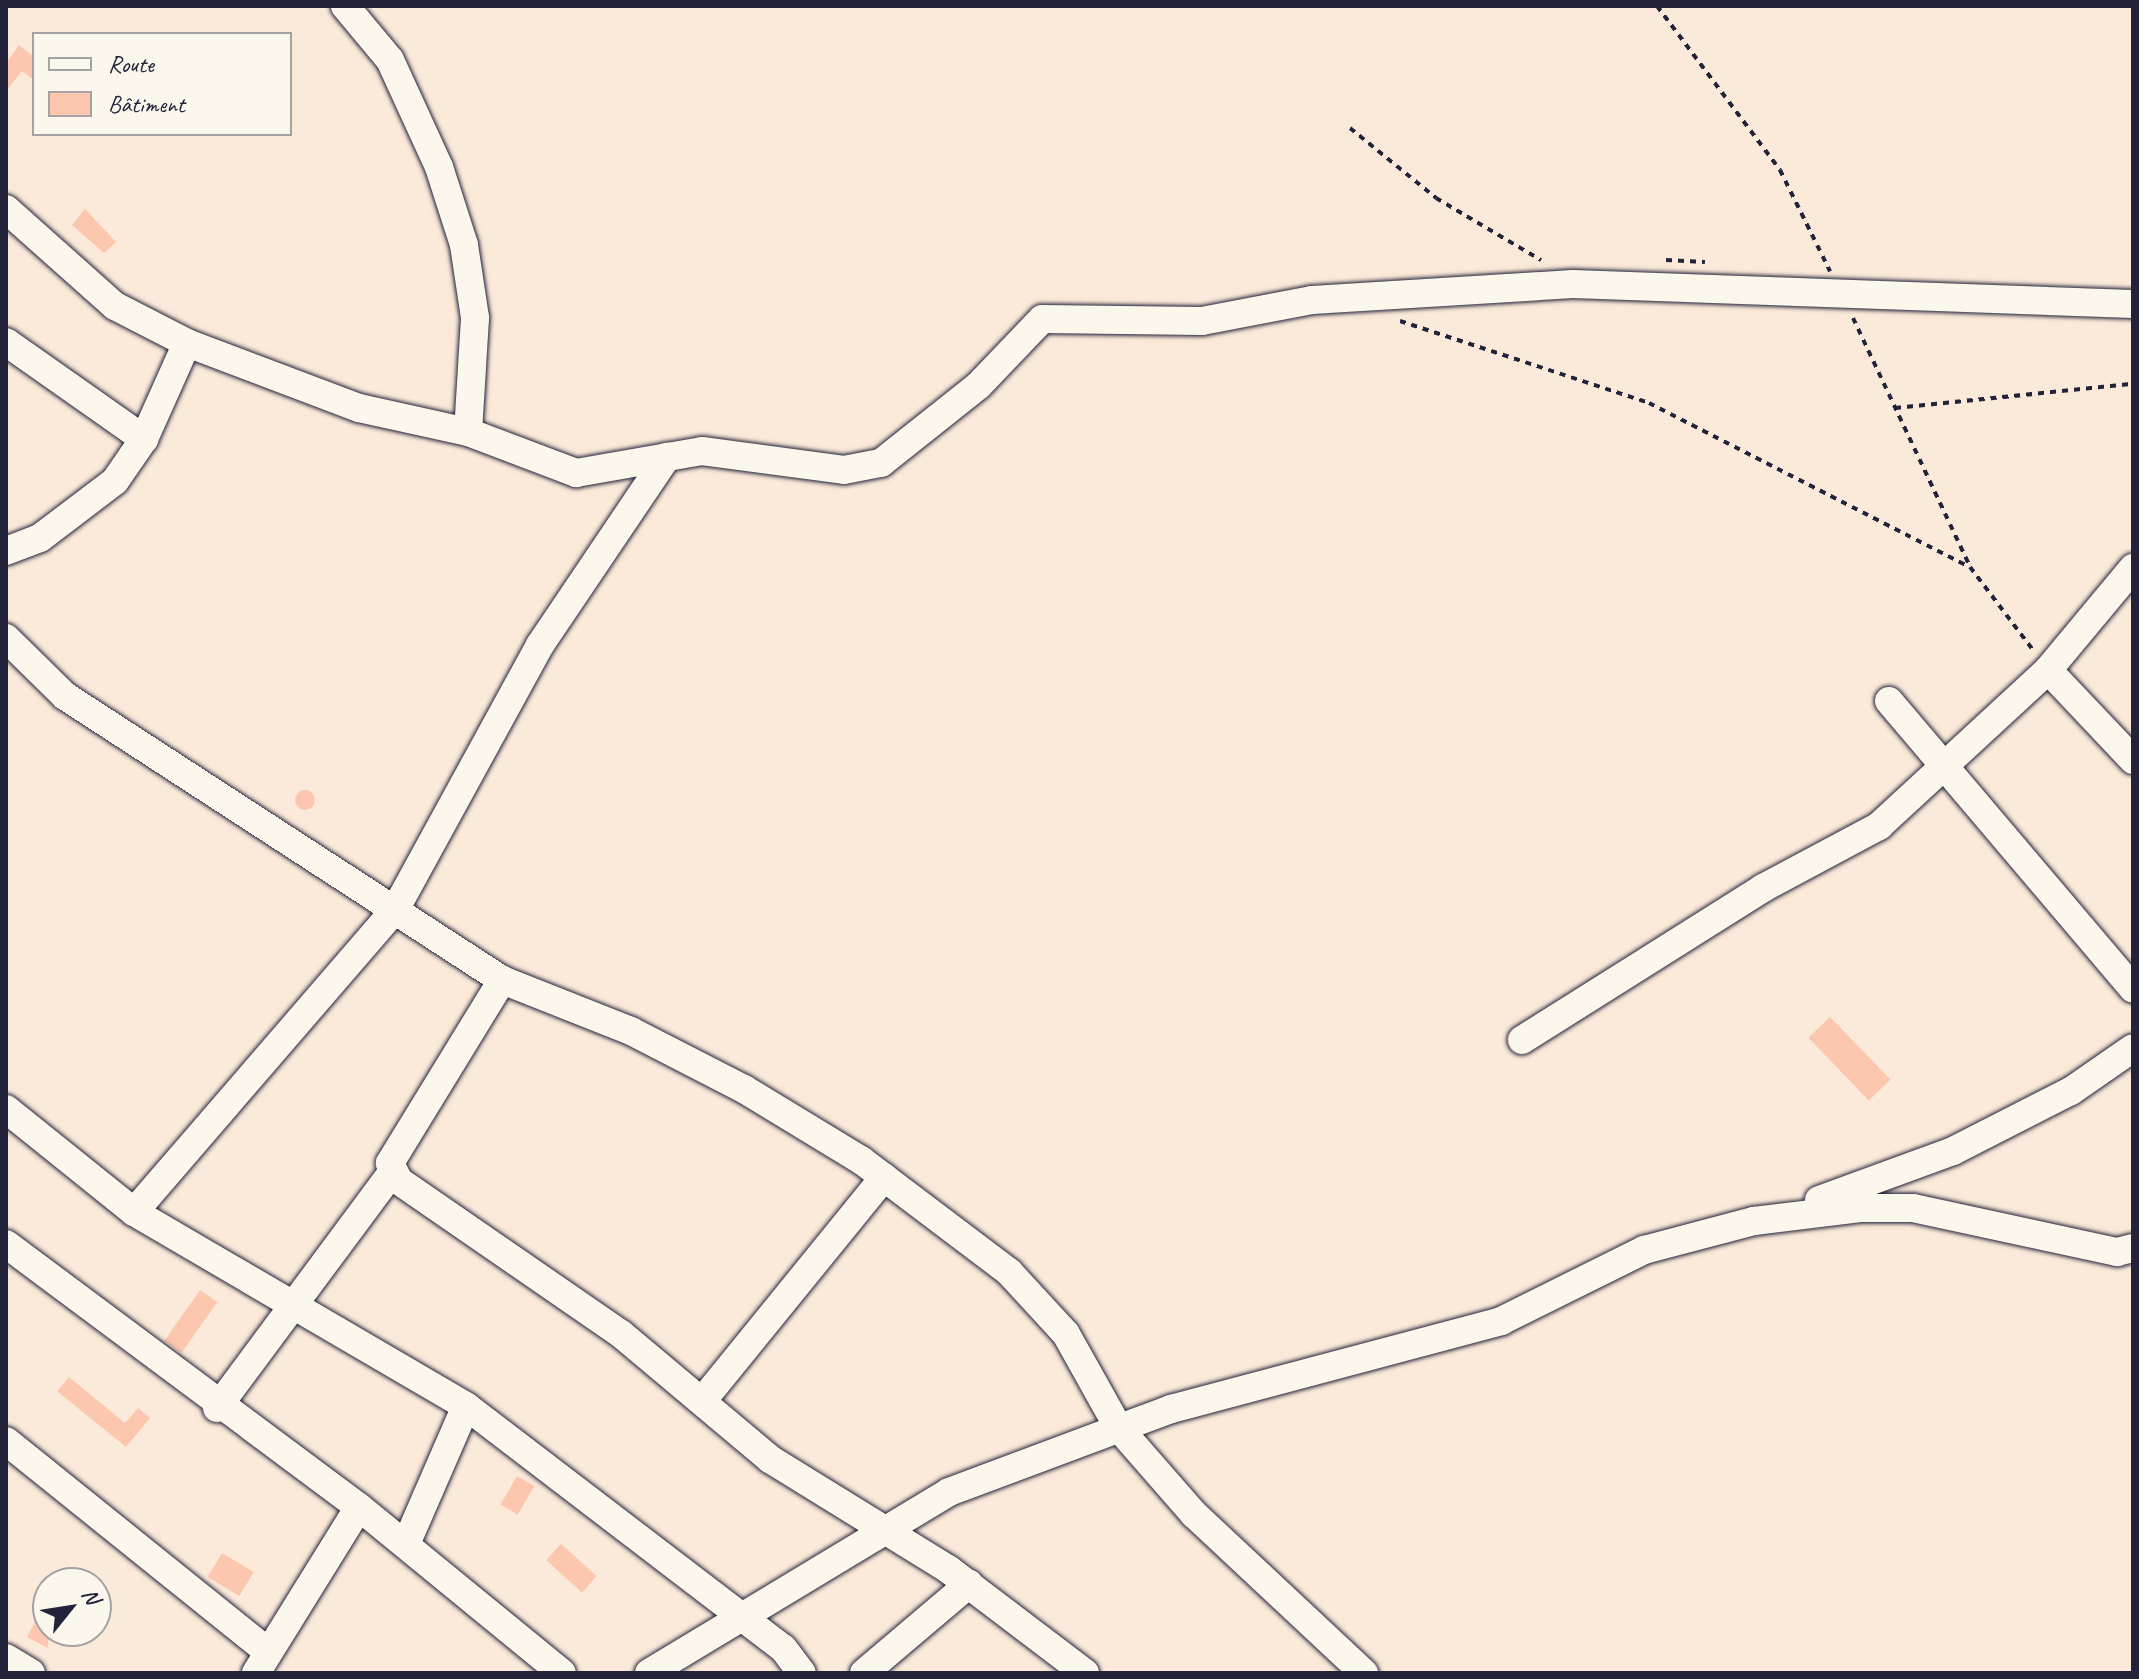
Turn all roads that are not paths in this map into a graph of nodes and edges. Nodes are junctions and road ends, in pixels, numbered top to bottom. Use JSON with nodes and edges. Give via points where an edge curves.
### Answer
{"nodes":[{"id":1,"x":345,"y":6,"type":"edge"},
{"id":2,"x":6,"y":209,"type":"edge"},
{"id":3,"x":2133,"y":304,"type":"edge"},
{"id":4,"x":6,"y":342,"type":"edge"},
{"id":5,"x":187,"y":343,"type":"junction"},
{"id":6,"x":468,"y":432,"type":"junction"},
{"id":7,"x":144,"y":439,"type":"junction"},
{"id":8,"x":667,"y":457,"type":"junction"},
{"id":9,"x":6,"y":551,"type":"edge"},
{"id":10,"x":2133,"y":568,"type":"edge"},
{"id":11,"x":6,"y":638,"type":"edge"},
{"id":12,"x":2048,"y":670,"type":"junction"},
{"id":13,"x":1889,"y":701,"type":"dead end"},
{"id":14,"x":2133,"y":760,"type":"edge"},
{"id":15,"x":1944,"y":768,"type":"junction"},
{"id":16,"x":395,"y":910,"type":"junction"},
{"id":17,"x":502,"y":980,"type":"junction"},
{"id":18,"x":2133,"y":989,"type":"edge"},
{"id":19,"x":1522,"y":1040,"type":"dead end"},
{"id":20,"x":2133,"y":1048,"type":"edge"},
{"id":21,"x":6,"y":1109,"type":"edge"},
{"id":22,"x":392,"y":1172,"type":"junction"},
{"id":23,"x":884,"y":1177,"type":"junction"},
{"id":24,"x":134,"y":1212,"type":"junction"},
{"id":25,"x":1754,"y":1221,"type":"junction"},
{"id":26,"x":6,"y":1244,"type":"edge"},
{"id":27,"x":2133,"y":1248,"type":"edge"},
{"id":28,"x":295,"y":1310,"type":"junction"},
{"id":29,"x":703,"y":1400,"type":"junction"},
{"id":30,"x":466,"y":1406,"type":"junction"},
{"id":31,"x":217,"y":1408,"type":"junction"},
{"id":32,"x":1118,"y":1427,"type":"junction"},
{"id":33,"x":6,"y":1441,"type":"edge"},
{"id":34,"x":359,"y":1507,"type":"junction"},
{"id":35,"x":881,"y":1527,"type":"junction"},
{"id":36,"x":406,"y":1544,"type":"junction"},
{"id":37,"x":969,"y":1584,"type":"junction"},
{"id":38,"x":742,"y":1618,"type":"junction"},
{"id":39,"x":6,"y":1658,"type":"edge"},
{"id":40,"x":262,"y":1662,"type":"edge"},
{"id":41,"x":31,"y":1673,"type":"edge"},
{"id":42,"x":562,"y":1673,"type":"edge"},
{"id":43,"x":649,"y":1673,"type":"edge"},
{"id":44,"x":802,"y":1673,"type":"edge"},
{"id":45,"x":864,"y":1673,"type":"edge"},
{"id":46,"x":1085,"y":1673,"type":"edge"},
{"id":47,"x":1364,"y":1673,"type":"edge"}],
"edges":[{"from":1,"to":6,"type":"street","via":[[390,60],[439,167],[464,245],[475,318]]},
{"from":2,"to":5,"type":"street","via":[[115,306]]},
{"from":3,"to":8,"type":"street","via":[[1835,282],[1573,284],[1312,300],[1202,321],[1042,319],[979,385],[881,463],[844,470],[702,451]]},
{"from":4,"to":7,"type":"street"},
{"from":5,"to":6,"type":"street","via":[[359,408]]},
{"from":5,"to":7,"type":"street"},
{"from":6,"to":8,"type":"street","via":[[576,473]]},
{"from":7,"to":9,"type":"street","via":[[115,481],[40,538]]},
{"from":8,"to":16,"type":"street","via":[[540,645]]},
{"from":10,"to":12,"type":"street"},
{"from":11,"to":16,"type":"street","via":[[65,696]]},
{"from":12,"to":14,"type":"street"},
{"from":12,"to":15,"type":"street"},
{"from":13,"to":15,"type":"street"},
{"from":15,"to":18,"type":"street"},
{"from":15,"to":19,"type":"street","via":[[1864,836],[1763,888]]},
{"from":16,"to":17,"type":"street"},
{"from":16,"to":24,"type":"street"},
{"from":17,"to":22,"type":"street","via":[[390,1163]]},
{"from":17,"to":23,"type":"street","via":[[631,1031],[744,1089]]},
{"from":20,"to":25,"type":"street","via":[[2071,1091],[1953,1151]]},
{"from":21,"to":24,"type":"street"},
{"from":22,"to":28,"type":"street"},
{"from":22,"to":29,"type":"street"},
{"from":23,"to":29,"type":"street"},
{"from":23,"to":32,"type":"street","via":[[1009,1272],[1066,1334]]},
{"from":24,"to":28,"type":"street"},
{"from":25,"to":27,"type":"street","via":[[1913,1208],[2117,1252]]},
{"from":25,"to":32,"type":"street","via":[[1644,1250],[1501,1321]]},
{"from":26,"to":31,"type":"street"},
{"from":28,"to":30,"type":"street"},
{"from":28,"to":31,"type":"street"},
{"from":29,"to":35,"type":"street","via":[[770,1459]]},
{"from":30,"to":36,"type":"street"},
{"from":30,"to":38,"type":"street"},
{"from":31,"to":34,"type":"street"},
{"from":32,"to":35,"type":"street","via":[[949,1492]]},
{"from":32,"to":47,"type":"street","via":[[1194,1514]]},
{"from":33,"to":40,"type":"street"},
{"from":34,"to":36,"type":"street"},
{"from":34,"to":40,"type":"street"},
{"from":35,"to":37,"type":"street"},
{"from":35,"to":38,"type":"street"},
{"from":36,"to":42,"type":"street"},
{"from":37,"to":45,"type":"street"},
{"from":37,"to":46,"type":"street"},
{"from":38,"to":43,"type":"street"},
{"from":38,"to":44,"type":"street"},
{"from":39,"to":41,"type":"street"}]}
